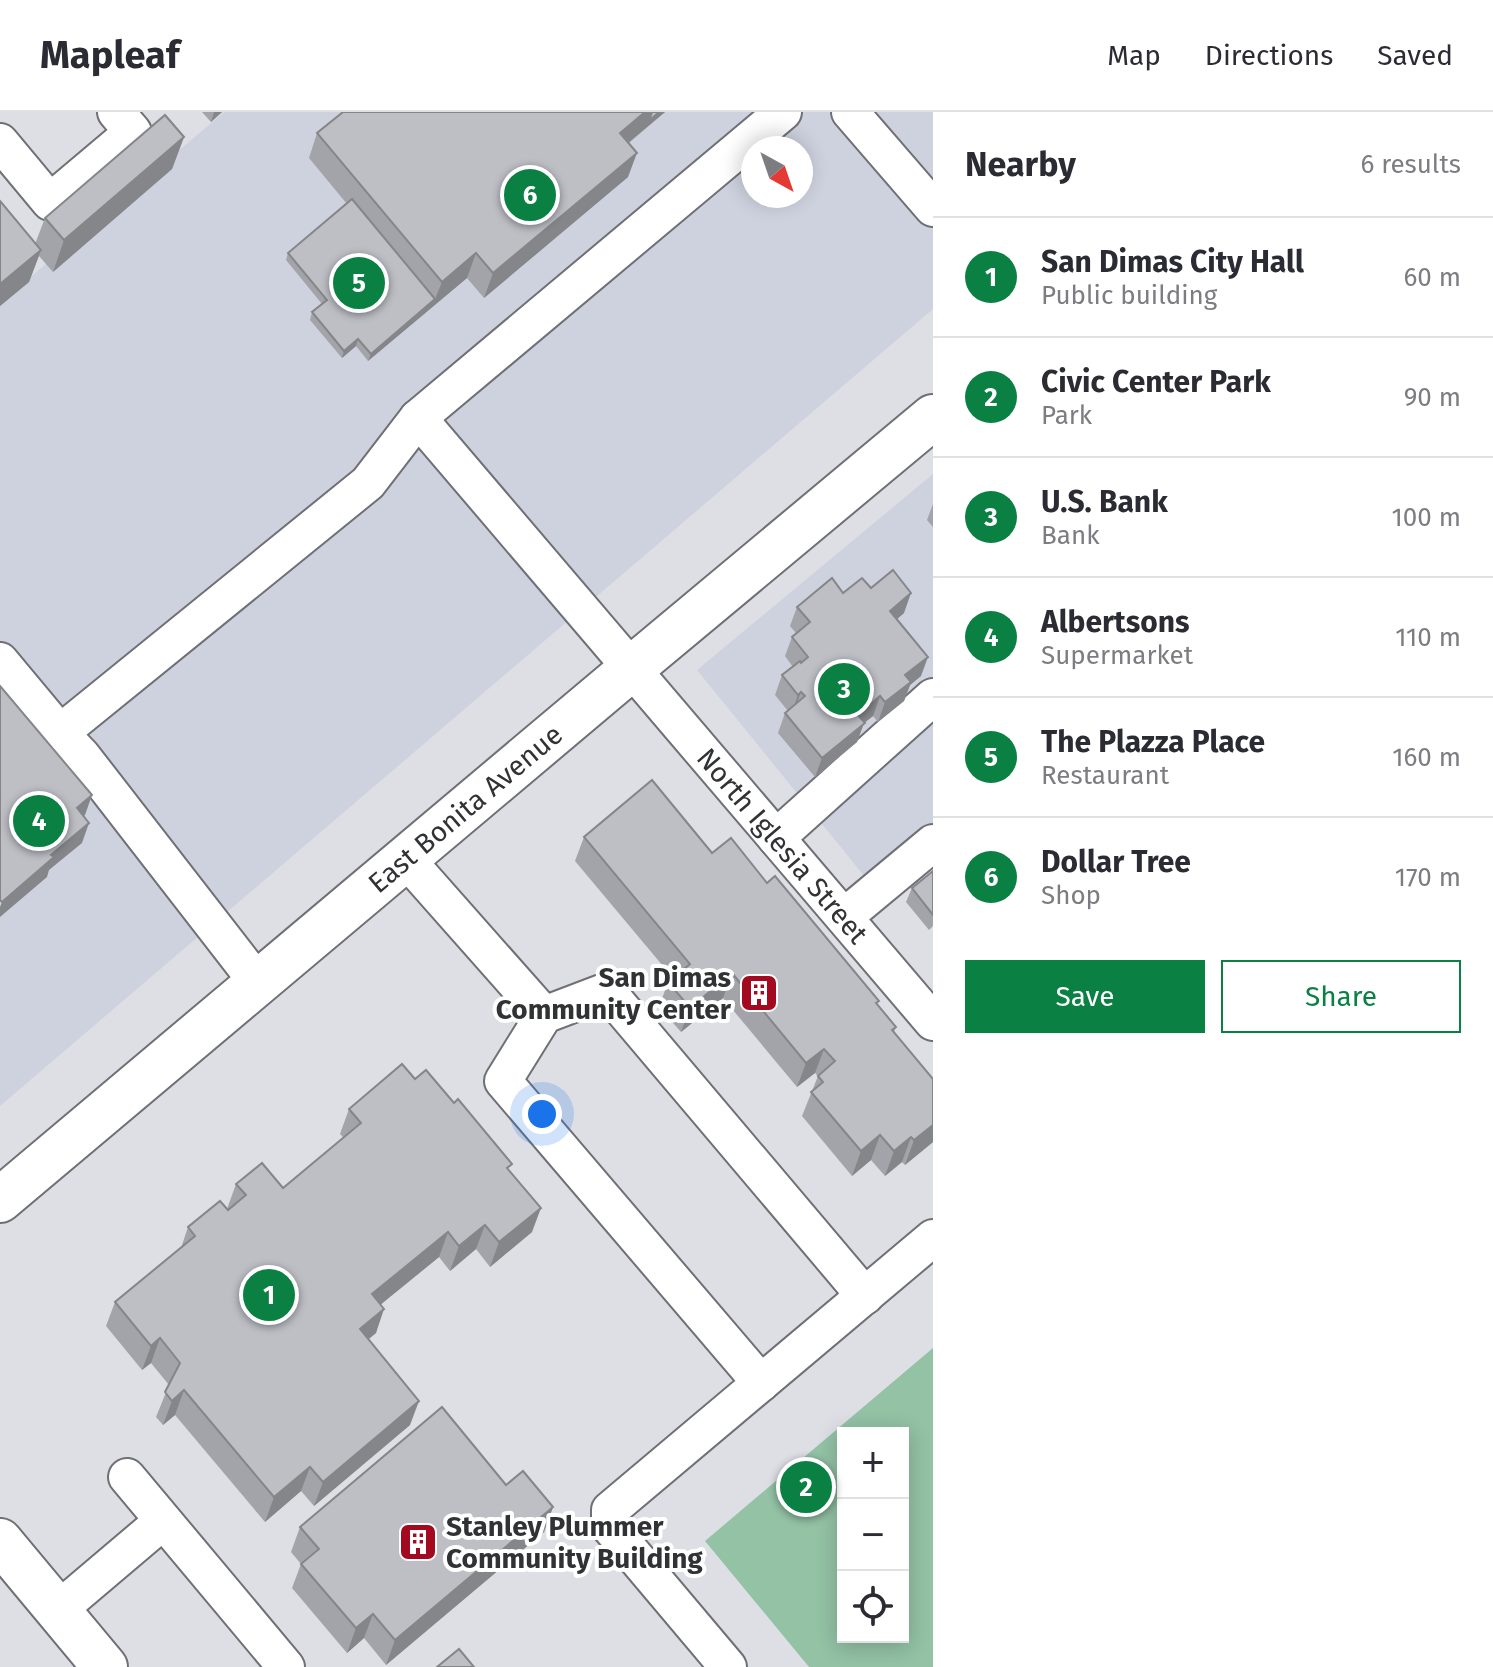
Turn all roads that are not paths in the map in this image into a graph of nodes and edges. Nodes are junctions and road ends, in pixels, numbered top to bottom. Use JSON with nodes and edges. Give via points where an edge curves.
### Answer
{"nodes":[{"id":1,"x":116,"y":112,"type":"edge"},
{"id":2,"x":783,"y":112,"type":"edge"},
{"id":3,"x":850,"y":112,"type":"edge"},
{"id":4,"x":0,"y":142,"type":"edge"},
{"id":5,"x":933,"y":208,"type":"edge"},
{"id":6,"x":933,"y":417,"type":"edge"},
{"id":7,"x":418,"y":418,"type":"junction"},
{"id":8,"x":0,"y":661,"type":"edge"},
{"id":9,"x":632,"y":668,"type":"junction"},
{"id":10,"x":933,"y":697,"type":"edge"},
{"id":11,"x":60,"y":733,"type":"junction"},
{"id":12,"x":776,"y":838,"type":"junction"},
{"id":13,"x":933,"y":843,"type":"edge"},
{"id":14,"x":406,"y":859,"type":"junction"},
{"id":15,"x":844,"y":917,"type":"junction"},
{"id":16,"x":258,"y":983,"type":"junction"},
{"id":17,"x":544,"y":1015,"type":"junction"},
{"id":18,"x":933,"y":1022,"type":"edge"},
{"id":19,"x":0,"y":1200,"type":"edge"},
{"id":20,"x":933,"y":1238,"type":"edge"},
{"id":21,"x":865,"y":1296,"type":"junction"},
{"id":22,"x":761,"y":1383,"type":"junction"},
{"id":23,"x":127,"y":1477,"type":"dead end"},
{"id":24,"x":163,"y":1521,"type":"junction"},
{"id":25,"x":0,"y":1541,"type":"edge"},
{"id":26,"x":58,"y":1610,"type":"junction"},
{"id":27,"x":105,"y":1667,"type":"edge"},
{"id":28,"x":286,"y":1667,"type":"edge"},
{"id":29,"x":728,"y":1667,"type":"edge"}],
"edges":[{"from":1,"to":4,"type":"street","via":[[133,132],[50,202]]},
{"from":2,"to":7,"type":"street"},
{"from":3,"to":5,"type":"street"},
{"from":6,"to":9,"type":"main road","name":"East Bonita Avenue"},
{"from":7,"to":9,"type":"street","name":"North Iglesia Street"},
{"from":7,"to":11,"type":"street","via":[[368,483]]},
{"from":8,"to":11,"type":"street"},
{"from":9,"to":12,"type":"street","name":"North Iglesia Street"},
{"from":9,"to":14,"type":"main road","name":"East Bonita Avenue"},
{"from":10,"to":12,"type":"street"},
{"from":11,"to":16,"type":"street"},
{"from":12,"to":15,"type":"street","name":"North Iglesia Street"},
{"from":13,"to":15,"type":"street"},
{"from":14,"to":16,"type":"main road","name":"East Bonita Avenue"},
{"from":14,"to":17,"type":"street"},
{"from":15,"to":18,"type":"street","name":"North Iglesia Street"},
{"from":16,"to":19,"type":"main road","name":"East Bonita Avenue"},
{"from":17,"to":21,"type":"street","via":[[607,991]]},
{"from":17,"to":22,"type":"street","via":[[503,1081]]},
{"from":20,"to":21,"type":"street"},
{"from":21,"to":22,"type":"street"},
{"from":22,"to":29,"type":"street","via":[[610,1510],[610,1527]]},
{"from":23,"to":24,"type":"street"},
{"from":24,"to":26,"type":"street"},
{"from":24,"to":28,"type":"street"},
{"from":25,"to":26,"type":"main road"},
{"from":26,"to":27,"type":"main road"}]}
